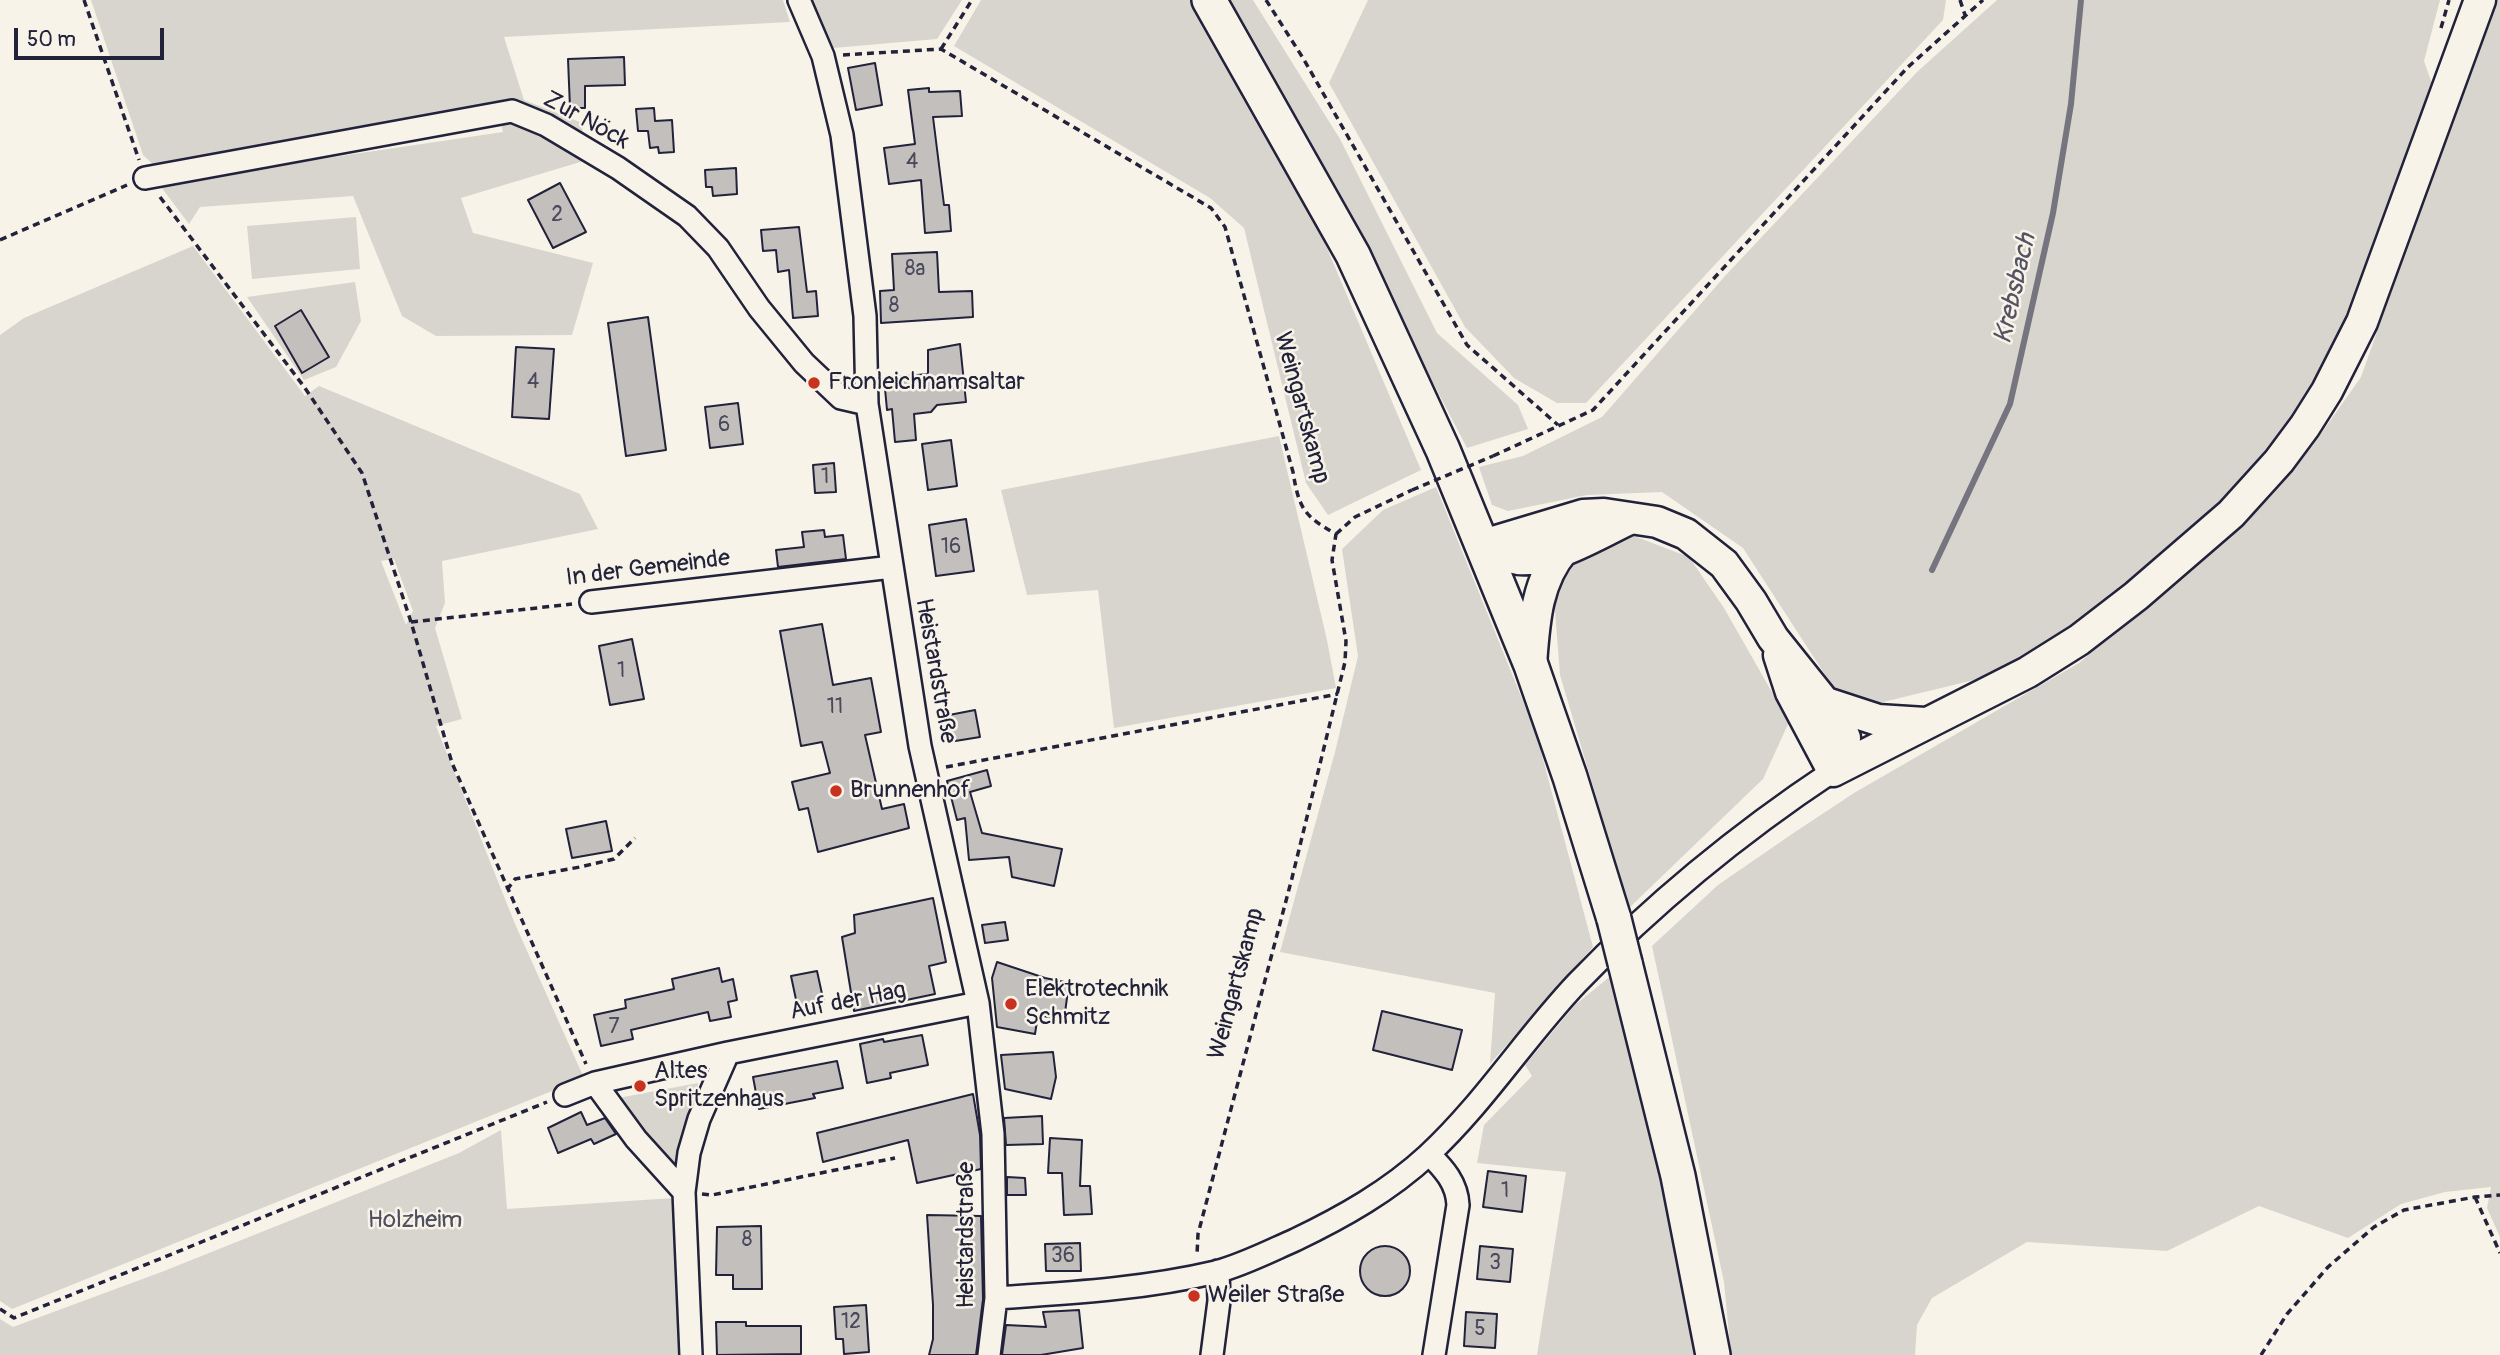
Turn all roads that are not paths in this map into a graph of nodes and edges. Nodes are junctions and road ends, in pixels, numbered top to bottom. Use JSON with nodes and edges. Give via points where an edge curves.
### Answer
{"nodes":[{"id":1,"x":799,"y":0,"type":"edge"},
{"id":2,"x":1209,"y":0,"type":"edge"},
{"id":3,"x":2480,"y":0,"type":"edge"},
{"id":4,"x":145,"y":178,"type":"road end"},
{"id":5,"x":867,"y":404,"type":"junction"},
{"id":6,"x":1630,"y":519,"type":"junction"},
{"id":7,"x":1483,"y":545,"type":"junction"},
{"id":8,"x":1564,"y":549,"type":"junction"},
{"id":9,"x":892,"y":566,"type":"junction"},
{"id":10,"x":591,"y":602,"type":"road end"},
{"id":11,"x":1773,"y":638,"type":"junction"},
{"id":12,"x":1531,"y":665,"type":"junction"},
{"id":13,"x":1826,"y":703,"type":"junction"},
{"id":14,"x":1929,"y":723,"type":"junction"},
{"id":15,"x":1833,"y":771,"type":"junction"},
{"id":16,"x":978,"y":1003,"type":"junction"},
{"id":17,"x":729,"y":1053,"type":"junction"},
{"id":18,"x":595,"y":1083,"type":"junction"},
{"id":19,"x":565,"y":1095,"type":"road end"},
{"id":20,"x":1429,"y":1154,"type":"junction"},
{"id":21,"x":684,"y":1192,"type":"junction"},
{"id":22,"x":1210,"y":1273,"type":"junction"},
{"id":23,"x":996,"y":1298,"type":"junction"},
{"id":24,"x":691,"y":1355,"type":"edge"},
{"id":25,"x":989,"y":1355,"type":"edge"},
{"id":26,"x":1212,"y":1355,"type":"edge"},
{"id":27,"x":1434,"y":1355,"type":"edge"},
{"id":28,"x":1713,"y":1355,"type":"edge"}],
"edges":[{"from":1,"to":5,"type":"street","name":"Heistardstraße","via":[[823,56],[842,135],[865,316]]},
{"from":2,"to":7,"type":"main road","via":[[1353,255]]},
{"from":3,"to":14,"type":"main road","via":[[2362,322],[2327,391],[2286,452],[2231,514],[2105,621],[2028,672]]},
{"from":4,"to":5,"type":"street","name":"Zur Nöck","via":[[512,111],[546,125],[618,168],[687,216],[718,248],[804,363],[841,398]]},
{"from":5,"to":9,"type":"street","name":"Heistardstraße"},
{"from":6,"to":7,"type":"main road","via":[[1583,515]]},
{"from":6,"to":8,"type":"main road"},
{"from":6,"to":11,"type":"main road","via":[[1670,526],[1713,553],[1735,578]]},
{"from":7,"to":8,"type":"main road","via":[[1525,559]]},
{"from":7,"to":12,"type":"main road"},
{"from":8,"to":12,"type":"main road","via":[[1554,560],[1540,595]]},
{"from":9,"to":10,"type":"street","name":"In der Gemeinde"},
{"from":9,"to":16,"type":"street","name":"Heistardstraße","via":[[920,746]]},
{"from":11,"to":13,"type":"main road"},
{"from":11,"to":15,"type":"main road","via":[[1791,692]]},
{"from":12,"to":28,"type":"main road","bridge":true,"via":[[1614,919],[1678,1176]]},
{"from":13,"to":14,"type":"main road","via":[[1878,720]]},
{"from":13,"to":15,"type":"main road","via":[[1845,738]]},
{"from":14,"to":15,"type":"main road"},
{"from":15,"to":20,"type":"street","via":[[1737,839],[1643,920],[1559,1002],[1487,1092]]},
{"from":16,"to":17,"type":"street","name":"Auf der Hag"},
{"from":16,"to":23,"type":"street","name":"Heistardstraße","via":[[993,1134]]},
{"from":17,"to":18,"type":"street","name":"Auf der Hag"},
{"from":17,"to":21,"type":"street","via":[[699,1119]]},
{"from":18,"to":19,"type":"street","name":"Auf der Hag"},
{"from":18,"to":21,"type":"street","via":[[636,1139]]},
{"from":20,"to":22,"type":"street","via":[[1398,1181],[1330,1223]]},
{"from":20,"to":27,"type":"street","via":[[1451,1180],[1458,1197]]},
{"from":21,"to":24,"type":"street"},
{"from":22,"to":23,"type":"street","via":[[1111,1290]]},
{"from":22,"to":26,"type":"street","via":[[1219,1301]]},
{"from":23,"to":25,"type":"street","name":"Heistardstraße"}]}
